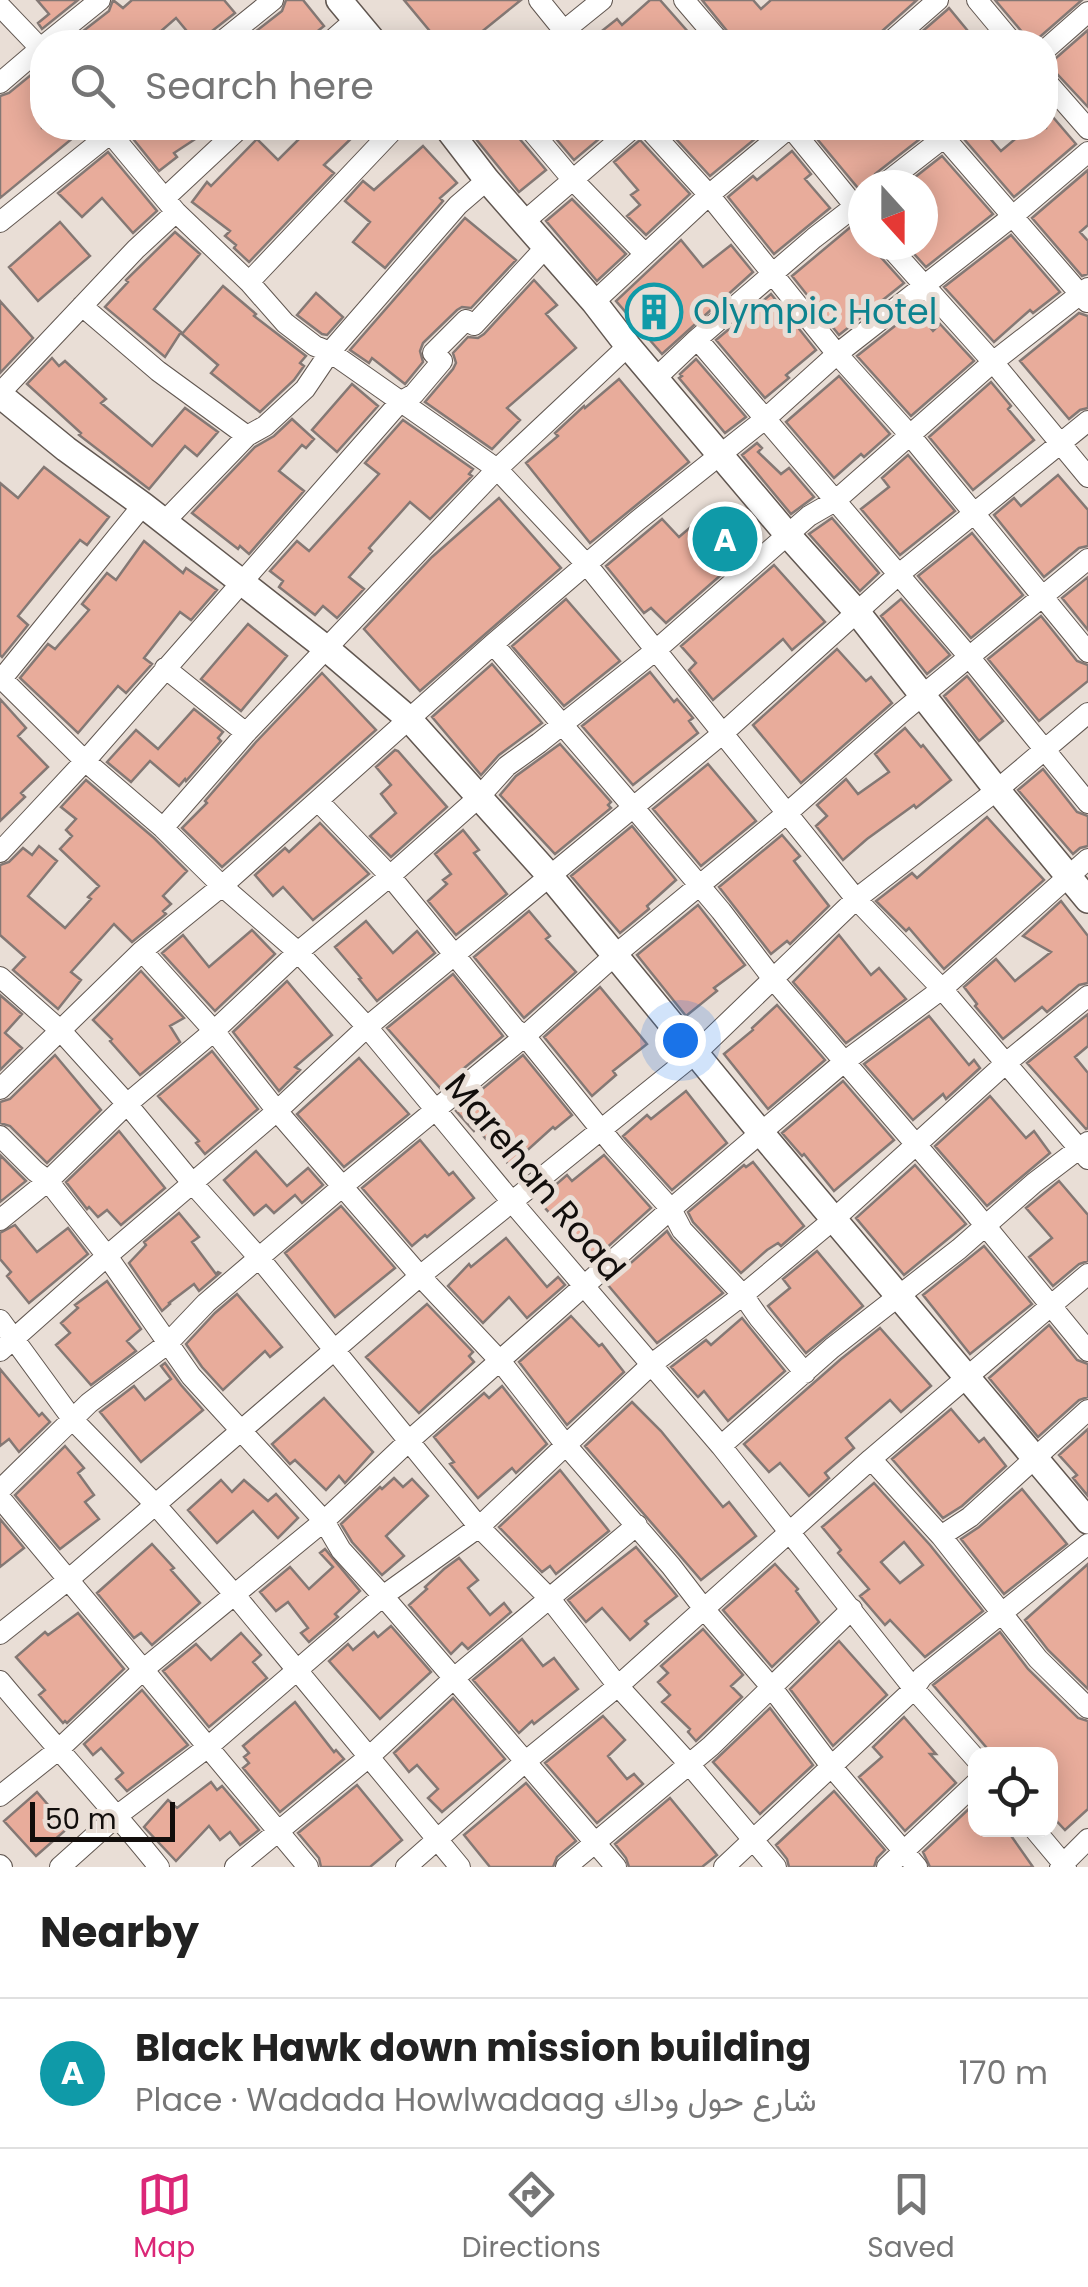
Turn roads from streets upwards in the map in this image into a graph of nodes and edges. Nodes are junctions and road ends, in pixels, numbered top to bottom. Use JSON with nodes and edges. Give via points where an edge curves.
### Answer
{"nodes":[{"id":1,"x":100,"y":0,"type":"edge"},
{"id":2,"x":273,"y":0,"type":"edge"},
{"id":3,"x":538,"y":0,"type":"edge"},
{"id":4,"x":602,"y":0,"type":"edge"},
{"id":5,"x":684,"y":0,"type":"edge"},
{"id":6,"x":938,"y":0,"type":"edge"},
{"id":7,"x":977,"y":0,"type":"edge"},
{"id":8,"x":0,"y":6,"type":"edge"},
{"id":9,"x":347,"y":10,"type":"edge"},
{"id":10,"x":1088,"y":12,"type":"edge"},
{"id":11,"x":63,"y":30,"type":"edge"},
{"id":12,"x":236,"y":30,"type":"edge"},
{"id":13,"x":364,"y":30,"type":"edge"},
{"id":14,"x":556,"y":30,"type":"edge"},
{"id":15,"x":571,"y":30,"type":"edge"},
{"id":16,"x":710,"y":30,"type":"edge"},
{"id":17,"x":904,"y":30,"type":"edge"},
{"id":18,"x":1002,"y":30,"type":"edge"},
{"id":19,"x":30,"y":36,"type":"edge"},
{"id":20,"x":1058,"y":38,"type":"edge"},
{"id":21,"x":30,"y":58,"type":"edge"},
{"id":22,"x":0,"y":83,"type":"edge"},
{"id":23,"x":1058,"y":95,"type":"edge"},
{"id":24,"x":1088,"y":129,"type":"edge"},
{"id":25,"x":98,"y":140,"type":"edge"},
{"id":26,"x":120,"y":140,"type":"edge"},
{"id":27,"x":229,"y":140,"type":"edge"},
{"id":28,"x":385,"y":140,"type":"edge"},
{"id":29,"x":456,"y":140,"type":"edge"},
{"id":30,"x":539,"y":140,"type":"edge"},
{"id":31,"x":619,"y":140,"type":"edge"},
{"id":32,"x":659,"y":140,"type":"edge"},
{"id":33,"x":775,"y":140,"type":"edge"},
{"id":34,"x":800,"y":140,"type":"edge"},
{"id":35,"x":936,"y":140,"type":"edge"},
{"id":36,"x":953,"y":140,"type":"edge"},
{"id":37,"x":1088,"y":152,"type":"edge"},
{"id":38,"x":900,"y":170,"type":"edge"},
{"id":39,"x":572,"y":179,"type":"junction"},
{"id":40,"x":486,"y":180,"type":"junction"},
{"id":41,"x":848,"y":194,"type":"edge"},
{"id":42,"x":709,"y":195,"type":"junction"},
{"id":43,"x":170,"y":205,"type":"junction"},
{"id":44,"x":848,"y":216,"type":"edge"},
{"id":45,"x":1013,"y":216,"type":"junction"},
{"id":46,"x":525,"y":221,"type":"junction"},
{"id":47,"x":0,"y":222,"type":"edge"},
{"id":48,"x":545,"y":248,"type":"junction"},
{"id":49,"x":646,"y":254,"type":"junction"},
{"id":50,"x":901,"y":260,"type":"edge"},
{"id":51,"x":774,"y":274,"type":"junction"},
{"id":52,"x":250,"y":282,"type":"junction"},
{"id":53,"x":924,"y":287,"type":"junction"},
{"id":54,"x":1085,"y":296,"type":"edge"},
{"id":55,"x":594,"y":302,"type":"junction"},
{"id":56,"x":82,"y":306,"type":"junction"},
{"id":57,"x":697,"y":339,"type":"junction"},
{"id":58,"x":628,"y":346,"type":"junction"},
{"id":59,"x":330,"y":352,"type":"junction"},
{"id":60,"x":837,"y":354,"type":"junction"},
{"id":61,"x":993,"y":362,"type":"junction"},
{"id":62,"x":656,"y":378,"type":"junction"},
{"id":63,"x":0,"y":394,"type":"edge"},
{"id":64,"x":400,"y":402,"type":"junction"},
{"id":65,"x":765,"y":420,"type":"junction"},
{"id":66,"x":1088,"y":420,"type":"edge"},
{"id":67,"x":909,"y":434,"type":"junction"},
{"id":68,"x":247,"y":436,"type":"junction"},
{"id":69,"x":1060,"y":444,"type":"junction"},
{"id":70,"x":720,"y":455,"type":"junction"},
{"id":71,"x":496,"y":469,"type":"junction"},
{"id":72,"x":1088,"y":477,"type":"edge"},
{"id":73,"x":835,"y":501,"type":"junction"},
{"id":74,"x":143,"y":506,"type":"junction"},
{"id":75,"x":974,"y":512,"type":"junction"},
{"id":76,"x":164,"y":523,"type":"junction"},
{"id":77,"x":787,"y":534,"type":"junction"},
{"id":78,"x":1088,"y":559,"type":"edge"},
{"id":79,"x":588,"y":566,"type":"junction"},
{"id":80,"x":898,"y":575,"type":"junction"},
{"id":81,"x":240,"y":583,"type":"junction"},
{"id":82,"x":1042,"y":598,"type":"junction"},
{"id":83,"x":858,"y":612,"type":"junction"},
{"id":84,"x":492,"y":644,"type":"junction"},
{"id":85,"x":327,"y":649,"type":"junction"},
{"id":86,"x":656,"y":650,"type":"junction"},
{"id":87,"x":1088,"y":652,"type":"edge"},
{"id":88,"x":970,"y":658,"type":"junction"},
{"id":89,"x":166,"y":668,"type":"junction"},
{"id":90,"x":1,"y":679,"type":"edge"},
{"id":91,"x":922,"y":695,"type":"junction"},
{"id":92,"x":1088,"y":713,"type":"edge"},
{"id":93,"x":409,"y":719,"type":"junction"},
{"id":94,"x":562,"y":725,"type":"junction"},
{"id":95,"x":246,"y":733,"type":"junction"},
{"id":96,"x":722,"y":734,"type":"junction"},
{"id":97,"x":1045,"y":752,"type":"junction"},
{"id":98,"x":85,"y":761,"type":"junction"},
{"id":99,"x":997,"y":790,"type":"junction"},
{"id":100,"x":479,"y":797,"type":"junction"},
{"id":101,"x":318,"y":801,"type":"junction"},
{"id":102,"x":1088,"y":802,"type":"edge"},
{"id":103,"x":634,"y":808,"type":"junction"},
{"id":104,"x":786,"y":814,"type":"junction"},
{"id":105,"x":163,"y":828,"type":"junction"},
{"id":106,"x":0,"y":852,"type":"edge"},
{"id":107,"x":1088,"y":859,"type":"edge"},
{"id":108,"x":549,"y":875,"type":"junction"},
{"id":109,"x":390,"y":876,"type":"junction"},
{"id":110,"x":1068,"y":878,"type":"junction"},
{"id":111,"x":222,"y":886,"type":"junction"},
{"id":112,"x":699,"y":887,"type":"junction"},
{"id":113,"x":856,"y":899,"type":"junction"},
{"id":114,"x":1088,"y":900,"type":"edge"},
{"id":115,"x":142,"y":951,"type":"junction"},
{"id":116,"x":298,"y":952,"type":"junction"},
{"id":117,"x":454,"y":954,"type":"junction"},
{"id":118,"x":615,"y":955,"type":"junction"},
{"id":119,"x":0,"y":976,"type":"edge"},
{"id":120,"x":773,"y":979,"type":"junction"},
{"id":121,"x":942,"y":989,"type":"junction"},
{"id":122,"x":1088,"y":996,"type":"edge"},
{"id":123,"x":367,"y":1027,"type":"junction"},
{"id":124,"x":61,"y":1031,"type":"junction"},
{"id":125,"x":214,"y":1032,"type":"junction"},
{"id":126,"x":525,"y":1036,"type":"junction"},
{"id":127,"x":696,"y":1053,"type":"junction"},
{"id":128,"x":844,"y":1062,"type":"junction"},
{"id":129,"x":1006,"y":1063,"type":"junction"},
{"id":130,"x":0,"y":1089,"type":"edge"},
{"id":131,"x":127,"y":1104,"type":"junction"},
{"id":132,"x":435,"y":1109,"type":"junction"},
{"id":133,"x":277,"y":1111,"type":"junction"},
{"id":134,"x":602,"y":1129,"type":"junction"},
{"id":135,"x":762,"y":1134,"type":"junction"},
{"id":136,"x":0,"y":1136,"type":"edge"},
{"id":137,"x":915,"y":1145,"type":"junction"},
{"id":138,"x":1085,"y":1150,"type":"edge"},
{"id":139,"x":48,"y":1181,"type":"junction"},
{"id":140,"x":193,"y":1184,"type":"junction"},
{"id":141,"x":342,"y":1186,"type":"junction"},
{"id":142,"x":512,"y":1202,"type":"junction"},
{"id":143,"x":671,"y":1209,"type":"junction"},
{"id":144,"x":834,"y":1219,"type":"junction"},
{"id":145,"x":0,"y":1220,"type":"edge"},
{"id":146,"x":985,"y":1226,"type":"junction"},
{"id":147,"x":107,"y":1256,"type":"junction"},
{"id":148,"x":260,"y":1259,"type":"junction"},
{"id":149,"x":1088,"y":1274,"type":"edge"},
{"id":150,"x":420,"y":1276,"type":"junction"},
{"id":151,"x":584,"y":1287,"type":"junction"},
{"id":152,"x":743,"y":1295,"type":"junction"},
{"id":153,"x":899,"y":1295,"type":"junction"},
{"id":154,"x":1050,"y":1306,"type":"junction"},
{"id":155,"x":0,"y":1320,"type":"edge"},
{"id":156,"x":167,"y":1344,"type":"junction"},
{"id":157,"x":7,"y":1345,"type":"edge"},
{"id":158,"x":333,"y":1350,"type":"junction"},
{"id":159,"x":1088,"y":1352,"type":"edge"},
{"id":160,"x":501,"y":1362,"type":"junction"},
{"id":161,"x":652,"y":1364,"type":"junction"},
{"id":162,"x":805,"y":1373,"type":"junction"},
{"id":163,"x":968,"y":1377,"type":"junction"},
{"id":164,"x":1088,"y":1410,"type":"edge"},
{"id":165,"x":73,"y":1420,"type":"junction"},
{"id":166,"x":240,"y":1431,"type":"junction"},
{"id":167,"x":410,"y":1440,"type":"junction"},
{"id":168,"x":565,"y":1444,"type":"junction"},
{"id":169,"x":721,"y":1446,"type":"junction"},
{"id":170,"x":871,"y":1458,"type":"junction"},
{"id":171,"x":1034,"y":1458,"type":"junction"},
{"id":172,"x":0,"y":1490,"type":"edge"},
{"id":173,"x":0,"y":1498,"type":"edge"},
{"id":174,"x":154,"y":1503,"type":"junction"},
{"id":175,"x":324,"y":1521,"type":"junction"},
{"id":176,"x":1088,"y":1522,"type":"edge"},
{"id":177,"x":636,"y":1525,"type":"junction"},
{"id":178,"x":479,"y":1526,"type":"junction"},
{"id":179,"x":789,"y":1533,"type":"junction"},
{"id":180,"x":941,"y":1536,"type":"junction"},
{"id":181,"x":1088,"y":1544,"type":"edge"},
{"id":182,"x":68,"y":1580,"type":"junction"},
{"id":183,"x":234,"y":1594,"type":"junction"},
{"id":184,"x":384,"y":1596,"type":"junction"},
{"id":185,"x":550,"y":1599,"type":"junction"},
{"id":186,"x":704,"y":1609,"type":"junction"},
{"id":187,"x":852,"y":1609,"type":"junction"},
{"id":188,"x":1002,"y":1614,"type":"junction"},
{"id":189,"x":0,"y":1634,"type":"edge"},
{"id":190,"x":144,"y":1669,"type":"junction"},
{"id":191,"x":298,"y":1671,"type":"junction"},
{"id":192,"x":453,"y":1678,"type":"junction"},
{"id":193,"x":0,"y":1681,"type":"edge"},
{"id":194,"x":618,"y":1686,"type":"junction"},
{"id":195,"x":772,"y":1688,"type":"junction"},
{"id":196,"x":914,"y":1689,"type":"junction"},
{"id":197,"x":1085,"y":1698,"type":"edge"},
{"id":198,"x":208,"y":1747,"type":"junction"},
{"id":199,"x":58,"y":1750,"type":"junction"},
{"id":200,"x":968,"y":1750,"type":"edge"},
{"id":201,"x":370,"y":1756,"type":"junction"},
{"id":202,"x":526,"y":1761,"type":"junction"},
{"id":203,"x":689,"y":1764,"type":"junction"},
{"id":204,"x":831,"y":1766,"type":"junction"},
{"id":205,"x":968,"y":1792,"type":"edge"},
{"id":206,"x":0,"y":1796,"type":"edge"},
{"id":207,"x":118,"y":1816,"type":"junction"},
{"id":208,"x":279,"y":1832,"type":"junction"},
{"id":209,"x":1040,"y":1837,"type":"edge"},
{"id":210,"x":1088,"y":1839,"type":"edge"},
{"id":211,"x":436,"y":1840,"type":"junction"},
{"id":212,"x":754,"y":1840,"type":"junction"},
{"id":213,"x":595,"y":1844,"type":"junction"},
{"id":214,"x":911,"y":1860,"type":"edge"},
{"id":215,"x":1063,"y":1866,"type":"edge"},
{"id":216,"x":60,"y":1867,"type":"edge"},
{"id":217,"x":159,"y":1867,"type":"edge"},
{"id":218,"x":235,"y":1867,"type":"edge"},
{"id":219,"x":308,"y":1867,"type":"edge"},
{"id":220,"x":406,"y":1867,"type":"edge"},
{"id":221,"x":460,"y":1867,"type":"edge"},
{"id":222,"x":566,"y":1867,"type":"edge"},
{"id":223,"x":616,"y":1867,"type":"edge"},
{"id":224,"x":724,"y":1867,"type":"edge"},
{"id":225,"x":776,"y":1867,"type":"edge"},
{"id":226,"x":887,"y":1867,"type":"edge"}],
"edges":[{"from":1,"to":11,"type":"street"},
{"from":2,"to":12,"type":"street"},
{"from":3,"to":14,"type":"street"},
{"from":4,"to":15,"type":"street"},
{"from":5,"to":16,"type":"street"},
{"from":6,"to":17,"type":"street"},
{"from":7,"to":18,"type":"street"},
{"from":8,"to":19,"type":"street"},
{"from":9,"to":13,"type":"street"},
{"from":10,"to":20,"type":"street"},
{"from":21,"to":22,"type":"street"},
{"from":23,"to":24,"type":"street"},
{"from":25,"to":47,"type":"street"},
{"from":26,"to":43,"type":"street"},
{"from":27,"to":43,"type":"street"},
{"from":28,"to":52,"type":"street"},
{"from":29,"to":40,"type":"street"},
{"from":30,"to":39,"type":"street"},
{"from":31,"to":39,"type":"street"},
{"from":32,"to":42,"type":"street"},
{"from":33,"to":42,"type":"street"},
{"from":34,"to":41,"type":"street"},
{"from":35,"to":38,"type":"street"},
{"from":36,"to":45,"type":"street"},
{"from":37,"to":45,"type":"street"},
{"from":39,"to":46,"type":"street"},
{"from":39,"to":49,"type":"street"},
{"from":40,"to":46,"type":"street"},
{"from":40,"to":59,"type":"street"},
{"from":42,"to":49,"type":"street"},
{"from":42,"to":51,"type":"street"},
{"from":43,"to":52,"type":"street"},
{"from":43,"to":56,"type":"street"},
{"from":44,"to":51,"type":"street"},
{"from":45,"to":53,"type":"street"},
{"from":45,"to":54,"type":"street"},
{"from":46,"to":48,"type":"street"},
{"from":48,"to":55,"type":"street"},
{"from":48,"to":64,"type":"street","via":[[474,326],[466,320],[433,353],[442,362]]},
{"from":49,"to":55,"type":"street"},
{"from":50,"to":53,"type":"street"},
{"from":51,"to":57,"type":"street"},
{"from":51,"to":60,"type":"street"},
{"from":52,"to":59,"type":"street","via":[[285,323]]},
{"from":53,"to":60,"type":"street"},
{"from":53,"to":61,"type":"street"},
{"from":54,"to":61,"type":"street"},
{"from":55,"to":58,"type":"street"},
{"from":56,"to":63,"type":"street"},
{"from":56,"to":68,"type":"street"},
{"from":57,"to":62,"type":"street"},
{"from":57,"to":65,"type":"street"},
{"from":58,"to":62,"type":"street"},
{"from":58,"to":71,"type":"street"},
{"from":59,"to":64,"type":"street"},
{"from":59,"to":68,"type":"street","via":[[305,389]]},
{"from":60,"to":65,"type":"street"},
{"from":60,"to":67,"type":"street"},
{"from":61,"to":67,"type":"street"},
{"from":61,"to":69,"type":"street"},
{"from":62,"to":70,"type":"street"},
{"from":63,"to":74,"type":"street"},
{"from":64,"to":71,"type":"street"},
{"from":64,"to":81,"type":"street"},
{"from":65,"to":70,"type":"street"},
{"from":65,"to":73,"type":"street"},
{"from":66,"to":69,"type":"street"},
{"from":67,"to":73,"type":"street"},
{"from":67,"to":75,"type":"street"},
{"from":68,"to":76,"type":"street"},
{"from":69,"to":72,"type":"street"},
{"from":69,"to":75,"type":"street"},
{"from":70,"to":77,"type":"street"},
{"from":70,"to":79,"type":"street"},
{"from":71,"to":79,"type":"street"},
{"from":71,"to":85,"type":"street"},
{"from":73,"to":77,"type":"street"},
{"from":73,"to":80,"type":"street"},
{"from":74,"to":76,"type":"street"},
{"from":74,"to":90,"type":"street"},
{"from":75,"to":80,"type":"street"},
{"from":75,"to":82,"type":"street"},
{"from":76,"to":81,"type":"street"},
{"from":77,"to":83,"type":"street"},
{"from":77,"to":86,"type":"street"},
{"from":78,"to":82,"type":"street"},
{"from":79,"to":84,"type":"street"},
{"from":79,"to":86,"type":"street"},
{"from":80,"to":83,"type":"street"},
{"from":80,"to":88,"type":"street"},
{"from":81,"to":85,"type":"street"},
{"from":81,"to":89,"type":"street"},
{"from":82,"to":87,"type":"street"},
{"from":82,"to":88,"type":"street"},
{"from":83,"to":91,"type":"street"},
{"from":83,"to":96,"type":"street"},
{"from":84,"to":93,"type":"street"},
{"from":84,"to":94,"type":"street"},
{"from":85,"to":93,"type":"street"},
{"from":85,"to":95,"type":"street"},
{"from":86,"to":94,"type":"street"},
{"from":86,"to":96,"type":"street"},
{"from":88,"to":91,"type":"street"},
{"from":88,"to":97,"type":"street"},
{"from":89,"to":95,"type":"street"},
{"from":89,"to":98,"type":"street"},
{"from":90,"to":98,"type":"street","name":"Marehan Road"},
{"from":91,"to":99,"type":"street"},
{"from":91,"to":104,"type":"street"},
{"from":92,"to":97,"type":"street"},
{"from":93,"to":100,"type":"street"},
{"from":93,"to":101,"type":"street"},
{"from":94,"to":100,"type":"street","via":[[507,766]]},
{"from":94,"to":103,"type":"street"},
{"from":95,"to":105,"type":"street"},
{"from":96,"to":103,"type":"street"},
{"from":96,"to":104,"type":"street"},
{"from":97,"to":99,"type":"street"},
{"from":97,"to":102,"type":"street"},
{"from":98,"to":105,"type":"street","name":"Marehan Road"},
{"from":98,"to":106,"type":"street"},
{"from":99,"to":110,"type":"street"},
{"from":99,"to":113,"type":"street"},
{"from":100,"to":108,"type":"street"},
{"from":100,"to":109,"type":"street"},
{"from":101,"to":109,"type":"street"},
{"from":101,"to":111,"type":"street"},
{"from":103,"to":108,"type":"street"},
{"from":103,"to":112,"type":"street"},
{"from":104,"to":112,"type":"street"},
{"from":104,"to":113,"type":"street"},
{"from":105,"to":111,"type":"street","name":"Marehan Road"},
{"from":107,"to":110,"type":"street"},
{"from":108,"to":117,"type":"street"},
{"from":108,"to":118,"type":"street"},
{"from":109,"to":116,"type":"street"},
{"from":109,"to":117,"type":"street"},
{"from":110,"to":114,"type":"street"},
{"from":110,"to":121,"type":"street"},
{"from":111,"to":115,"type":"street"},
{"from":111,"to":116,"type":"street","name":"Marehan Road"},
{"from":112,"to":118,"type":"street"},
{"from":112,"to":120,"type":"street"},
{"from":113,"to":120,"type":"street"},
{"from":113,"to":121,"type":"street"},
{"from":115,"to":124,"type":"street"},
{"from":115,"to":125,"type":"street"},
{"from":116,"to":123,"type":"street","name":"Marehan Road"},
{"from":116,"to":125,"type":"street"},
{"from":117,"to":123,"type":"street"},
{"from":117,"to":126,"type":"street"},
{"from":118,"to":126,"type":"street"},
{"from":118,"to":127,"type":"street"},
{"from":119,"to":124,"type":"street"},
{"from":120,"to":127,"type":"street"},
{"from":120,"to":128,"type":"street"},
{"from":121,"to":128,"type":"street"},
{"from":121,"to":129,"type":"street"},
{"from":122,"to":129,"type":"street"},
{"from":123,"to":132,"type":"street","name":"Marehan Road"},
{"from":123,"to":133,"type":"street"},
{"from":124,"to":130,"type":"street"},
{"from":124,"to":131,"type":"street"},
{"from":125,"to":131,"type":"street"},
{"from":125,"to":133,"type":"street"},
{"from":126,"to":132,"type":"street"},
{"from":126,"to":134,"type":"street"},
{"from":127,"to":134,"type":"street"},
{"from":127,"to":135,"type":"street"},
{"from":128,"to":135,"type":"street"},
{"from":128,"to":137,"type":"street"},
{"from":129,"to":137,"type":"street"},
{"from":129,"to":138,"type":"street"},
{"from":131,"to":139,"type":"street"},
{"from":131,"to":140,"type":"street"},
{"from":132,"to":141,"type":"street"},
{"from":132,"to":142,"type":"street","name":"Marehan Road"},
{"from":133,"to":140,"type":"street"},
{"from":133,"to":141,"type":"street"},
{"from":134,"to":142,"type":"street"},
{"from":134,"to":143,"type":"street"},
{"from":135,"to":143,"type":"street"},
{"from":135,"to":144,"type":"street"},
{"from":136,"to":139,"type":"street"},
{"from":137,"to":144,"type":"street"},
{"from":137,"to":146,"type":"street"},
{"from":138,"to":146,"type":"street"},
{"from":139,"to":145,"type":"street"},
{"from":139,"to":147,"type":"street"},
{"from":140,"to":147,"type":"street"},
{"from":140,"to":148,"type":"street"},
{"from":141,"to":148,"type":"street"},
{"from":141,"to":150,"type":"street"},
{"from":142,"to":150,"type":"street"},
{"from":142,"to":151,"type":"street","name":"Marehan Road"},
{"from":143,"to":151,"type":"street"},
{"from":143,"to":152,"type":"street","via":[[691,1241]]},
{"from":144,"to":152,"type":"street"},
{"from":144,"to":153,"type":"street"},
{"from":146,"to":153,"type":"street"},
{"from":146,"to":154,"type":"street"},
{"from":147,"to":156,"type":"street"},
{"from":147,"to":157,"type":"street"},
{"from":148,"to":156,"type":"street"},
{"from":148,"to":158,"type":"street"},
{"from":149,"to":154,"type":"street"},
{"from":150,"to":158,"type":"street"},
{"from":150,"to":160,"type":"street"},
{"from":151,"to":160,"type":"street"},
{"from":151,"to":161,"type":"street","name":"Marehan Road"},
{"from":152,"to":161,"type":"street"},
{"from":152,"to":162,"type":"street"},
{"from":153,"to":162,"type":"street"},
{"from":153,"to":163,"type":"street"},
{"from":154,"to":159,"type":"street"},
{"from":154,"to":163,"type":"street"},
{"from":155,"to":157,"type":"street"},
{"from":156,"to":165,"type":"street"},
{"from":156,"to":166,"type":"street"},
{"from":157,"to":165,"type":"street"},
{"from":158,"to":166,"type":"street"},
{"from":158,"to":167,"type":"street"},
{"from":160,"to":167,"type":"street"},
{"from":160,"to":168,"type":"street"},
{"from":161,"to":168,"type":"street"},
{"from":161,"to":169,"type":"street","name":"Marehan Road"},
{"from":162,"to":169,"type":"street"},
{"from":163,"to":170,"type":"street"},
{"from":163,"to":171,"type":"street"},
{"from":164,"to":171,"type":"street"},
{"from":165,"to":172,"type":"street"},
{"from":165,"to":174,"type":"street"},
{"from":166,"to":174,"type":"street"},
{"from":166,"to":175,"type":"street"},
{"from":167,"to":175,"type":"street"},
{"from":167,"to":178,"type":"street"},
{"from":168,"to":177,"type":"street"},
{"from":168,"to":178,"type":"street"},
{"from":169,"to":179,"type":"street","name":"Marehan Road"},
{"from":170,"to":179,"type":"street"},
{"from":170,"to":180,"type":"street"},
{"from":171,"to":176,"type":"street"},
{"from":171,"to":180,"type":"street"},
{"from":173,"to":182,"type":"street"},
{"from":174,"to":182,"type":"street"},
{"from":174,"to":183,"type":"street"},
{"from":175,"to":183,"type":"street"},
{"from":175,"to":184,"type":"street"},
{"from":177,"to":185,"type":"street"},
{"from":177,"to":186,"type":"street"},
{"from":178,"to":184,"type":"street"},
{"from":178,"to":185,"type":"street"},
{"from":179,"to":186,"type":"street"},
{"from":179,"to":187,"type":"street","name":"Marehan Road"},
{"from":180,"to":188,"type":"street"},
{"from":181,"to":188,"type":"street"},
{"from":182,"to":189,"type":"street"},
{"from":182,"to":190,"type":"street"},
{"from":183,"to":190,"type":"street"},
{"from":183,"to":191,"type":"street"},
{"from":184,"to":191,"type":"street"},
{"from":184,"to":192,"type":"street"},
{"from":185,"to":192,"type":"street"},
{"from":185,"to":194,"type":"street"},
{"from":186,"to":194,"type":"street"},
{"from":186,"to":195,"type":"street"},
{"from":187,"to":195,"type":"street"},
{"from":187,"to":196,"type":"street","name":"Marehan Road"},
{"from":188,"to":196,"type":"street"},
{"from":188,"to":197,"type":"street","via":[[1038,1659]]},
{"from":190,"to":198,"type":"street"},
{"from":190,"to":199,"type":"street"},
{"from":191,"to":198,"type":"street"},
{"from":191,"to":201,"type":"street"},
{"from":192,"to":201,"type":"street"},
{"from":192,"to":202,"type":"street"},
{"from":193,"to":199,"type":"street"},
{"from":194,"to":202,"type":"street"},
{"from":194,"to":203,"type":"street"},
{"from":195,"to":203,"type":"street"},
{"from":195,"to":204,"type":"street"},
{"from":196,"to":200,"type":"street","name":"Marehan Road"},
{"from":196,"to":204,"type":"street"},
{"from":198,"to":207,"type":"street"},
{"from":198,"to":208,"type":"street"},
{"from":199,"to":206,"type":"street"},
{"from":199,"to":207,"type":"street"},
{"from":201,"to":208,"type":"street"},
{"from":201,"to":211,"type":"street"},
{"from":202,"to":211,"type":"street"},
{"from":202,"to":213,"type":"street"},
{"from":203,"to":212,"type":"street"},
{"from":203,"to":213,"type":"street"},
{"from":204,"to":212,"type":"street"},
{"from":204,"to":214,"type":"street"},
{"from":205,"to":214,"type":"street"},
{"from":207,"to":216,"type":"street"},
{"from":207,"to":217,"type":"street"},
{"from":208,"to":218,"type":"street"},
{"from":208,"to":219,"type":"street"},
{"from":209,"to":215,"type":"street"},
{"from":210,"to":215,"type":"street"},
{"from":211,"to":220,"type":"street"},
{"from":211,"to":221,"type":"street"},
{"from":212,"to":224,"type":"street"},
{"from":212,"to":225,"type":"street"},
{"from":213,"to":222,"type":"street"},
{"from":213,"to":223,"type":"street"},
{"from":214,"to":226,"type":"street"}]}
